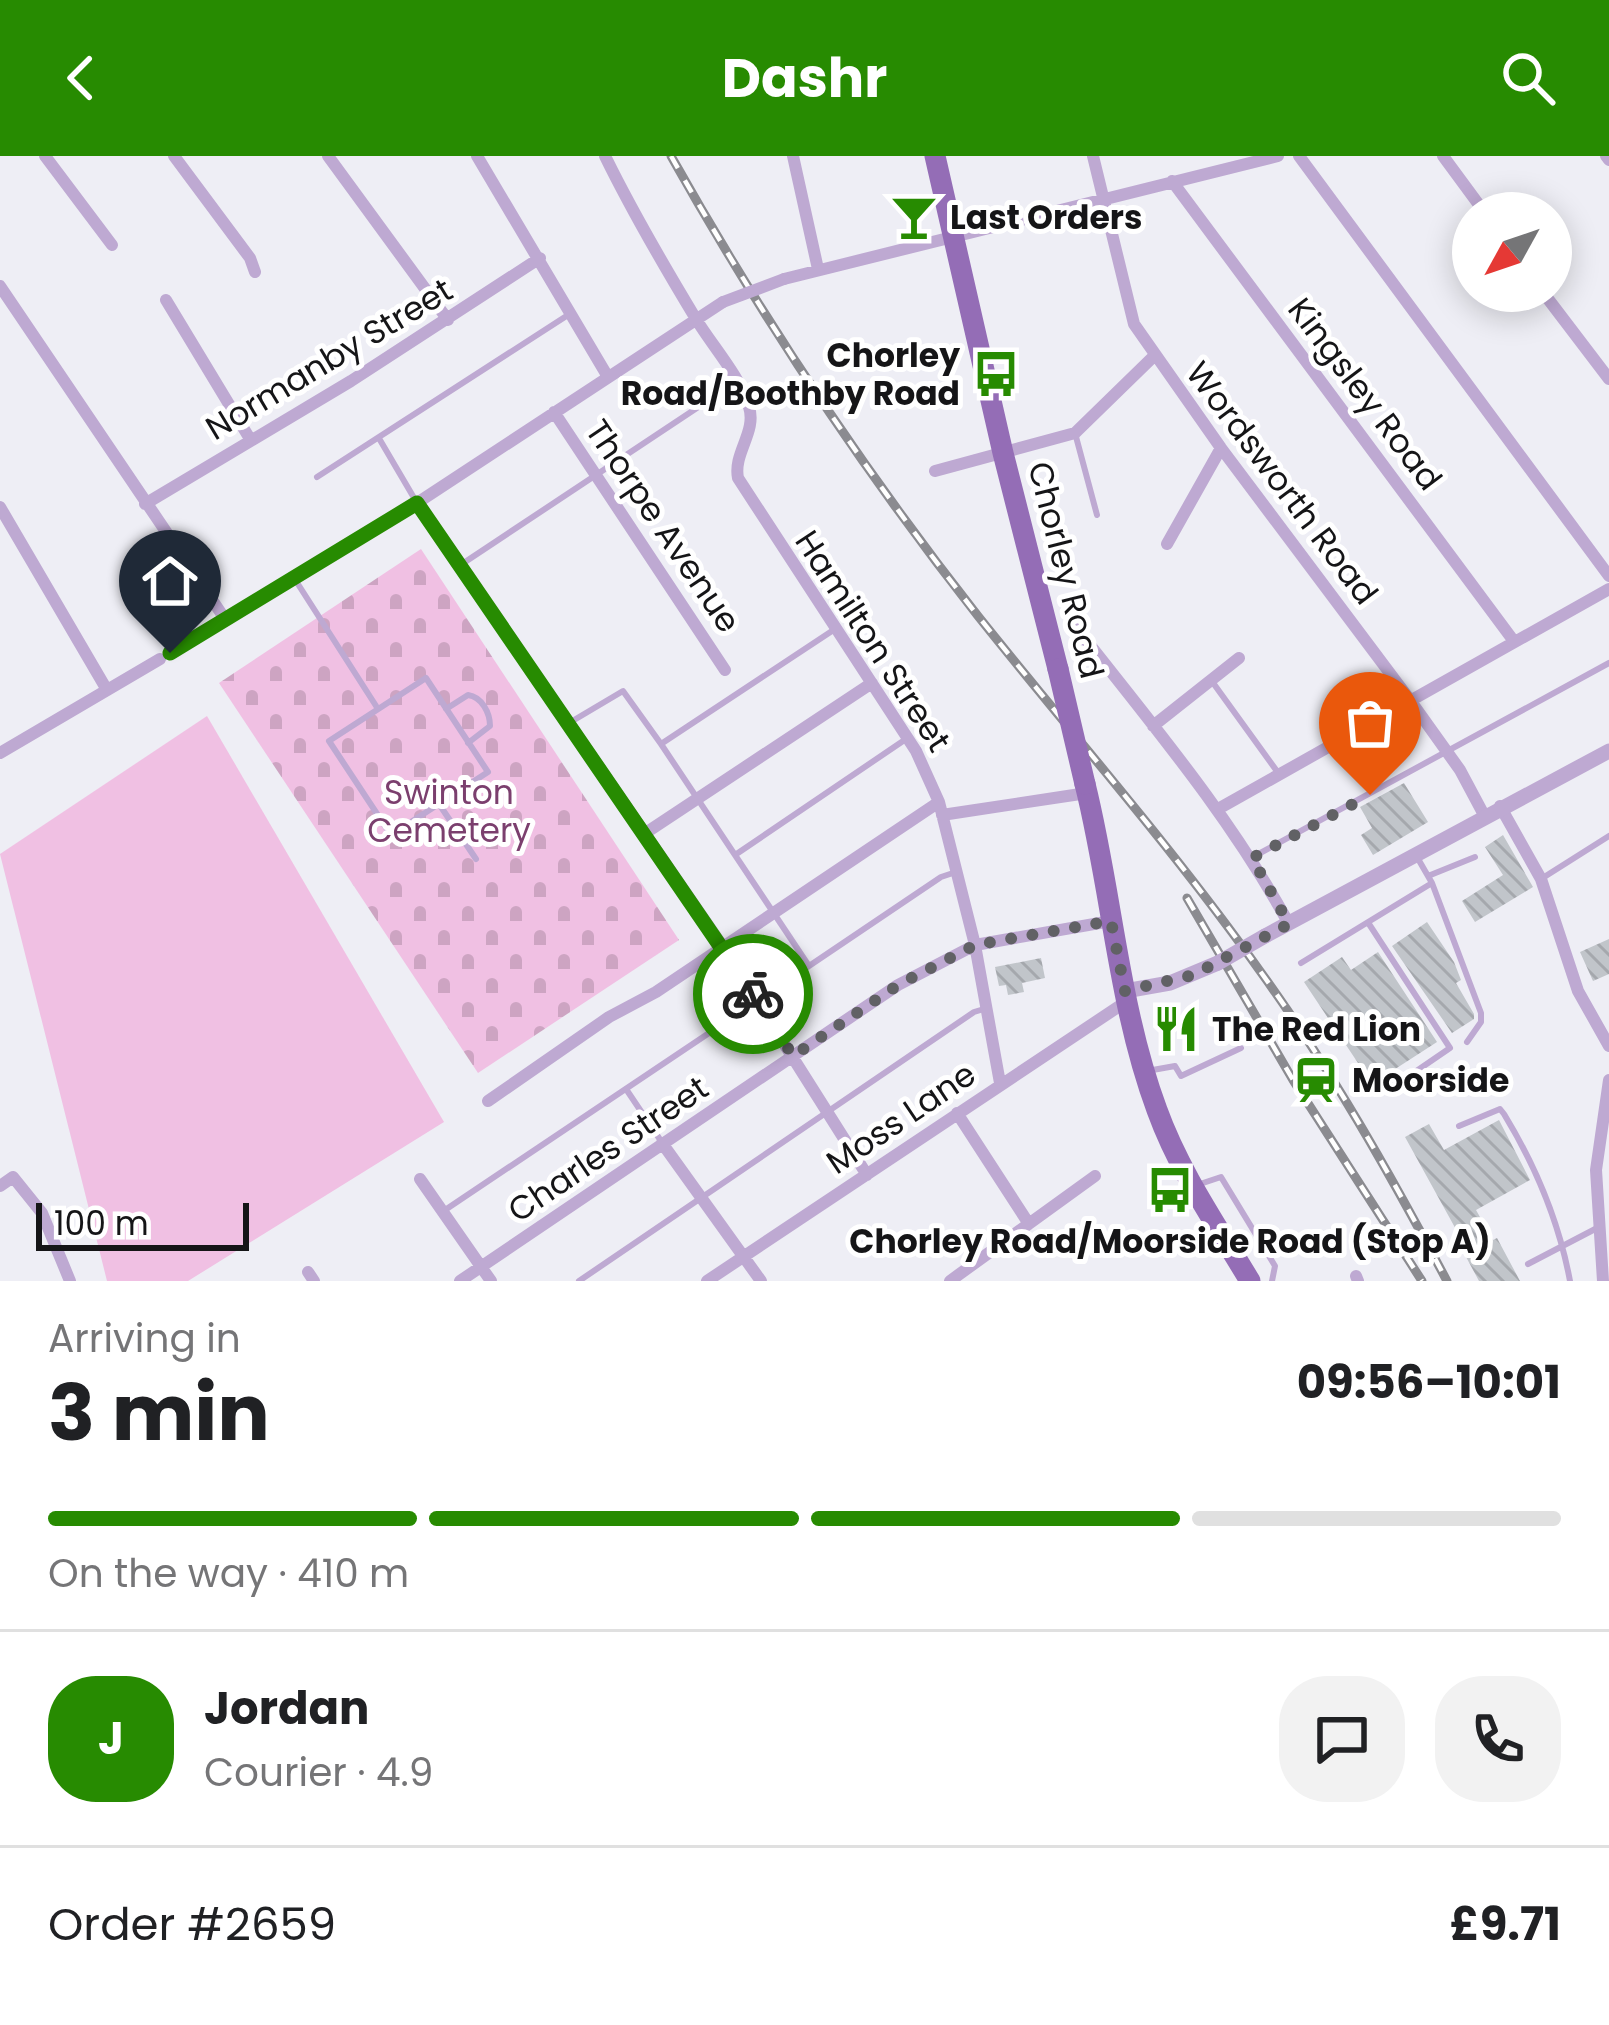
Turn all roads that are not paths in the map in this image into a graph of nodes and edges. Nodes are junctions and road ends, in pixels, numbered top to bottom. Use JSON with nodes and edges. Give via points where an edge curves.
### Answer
{"nodes":[{"id":1,"x":45,"y":156,"type":"edge"},
{"id":2,"x":174,"y":156,"type":"edge"},
{"id":3,"x":328,"y":156,"type":"edge"},
{"id":4,"x":477,"y":156,"type":"edge"},
{"id":5,"x":605,"y":156,"type":"edge"},
{"id":6,"x":793,"y":156,"type":"edge"},
{"id":7,"x":935,"y":156,"type":"edge"},
{"id":8,"x":1093,"y":156,"type":"edge"},
{"id":9,"x":1278,"y":156,"type":"edge"},
{"id":10,"x":1299,"y":156,"type":"edge"},
{"id":11,"x":1444,"y":156,"type":"edge"},
{"id":12,"x":1251,"y":159,"type":"edge"},
{"id":13,"x":1172,"y":181,"type":"junction"},
{"id":14,"x":1470,"y":192,"type":"edge"},
{"id":15,"x":1102,"y":199,"type":"junction"},
{"id":16,"x":953,"y":237,"type":"junction"},
{"id":17,"x":112,"y":245,"type":"dead end"},
{"id":18,"x":540,"y":258,"type":"junction"},
{"id":19,"x":818,"y":269,"type":"junction"},
{"id":20,"x":255,"y":272,"type":"dead end"},
{"id":21,"x":0,"y":286,"type":"edge"},
{"id":22,"x":166,"y":300,"type":"dead end"},
{"id":23,"x":1558,"y":312,"type":"edge"},
{"id":24,"x":571,"y":313,"type":"junction"},
{"id":25,"x":696,"y":319,"type":"junction"},
{"id":26,"x":448,"y":320,"type":"junction"},
{"id":27,"x":1154,"y":356,"type":"junction"},
{"id":28,"x":608,"y":377,"type":"junction"},
{"id":29,"x":1609,"y":379,"type":"edge"},
{"id":30,"x":736,"y":382,"type":"junction"},
{"id":31,"x":554,"y":412,"type":"junction"},
{"id":32,"x":1075,"y":434,"type":"junction"},
{"id":33,"x":250,"y":439,"type":"junction"},
{"id":34,"x":380,"y":440,"type":"junction"},
{"id":35,"x":1222,"y":448,"type":"junction"},
{"id":36,"x":1003,"y":454,"type":"junction"},
{"id":37,"x":935,"y":471,"type":"dead end"},
{"id":38,"x":598,"y":474,"type":"junction"},
{"id":39,"x":317,"y":477,"type":"dead end"},
{"id":40,"x":417,"y":503,"type":"junction"},
{"id":41,"x":145,"y":504,"type":"junction"},
{"id":42,"x":0,"y":507,"type":"edge"},
{"id":43,"x":1097,"y":514,"type":"dead end"},
{"id":44,"x":1167,"y":544,"type":"dead end"},
{"id":45,"x":462,"y":564,"type":"junction"},
{"id":46,"x":293,"y":576,"type":"junction"},
{"id":47,"x":1609,"y":576,"type":"edge"},
{"id":48,"x":1609,"y":589,"type":"edge"},
{"id":49,"x":225,"y":620,"type":"junction"},
{"id":50,"x":1075,"y":626,"type":"dead end"},
{"id":51,"x":835,"y":628,"type":"junction"},
{"id":52,"x":1514,"y":640,"type":"junction"},
{"id":53,"x":1239,"y":658,"type":"dead end"},
{"id":54,"x":1609,"y":663,"type":"edge"},
{"id":55,"x":725,"y":670,"type":"dead end"},
{"id":56,"x":1211,"y":680,"type":"junction"},
{"id":57,"x":872,"y":683,"type":"junction"},
{"id":58,"x":107,"y":690,"type":"junction"},
{"id":59,"x":1410,"y":700,"type":"junction"},
{"id":60,"x":378,"y":709,"type":"junction"},
{"id":61,"x":446,"y":709,"type":"junction"},
{"id":62,"x":569,"y":723,"type":"junction"},
{"id":63,"x":1153,"y":726,"type":"junction"},
{"id":64,"x":908,"y":738,"type":"junction"},
{"id":65,"x":469,"y":742,"type":"junction"},
{"id":66,"x":661,"y":744,"type":"junction"},
{"id":67,"x":1609,"y":751,"type":"edge"},
{"id":68,"x":0,"y":753,"type":"edge"},
{"id":69,"x":1448,"y":753,"type":"junction"},
{"id":70,"x":1279,"y":774,"type":"junction"},
{"id":71,"x":1086,"y":788,"type":"junction"},
{"id":72,"x":697,"y":798,"type":"junction"},
{"id":73,"x":439,"y":804,"type":"junction"},
{"id":74,"x":1500,"y":806,"type":"junction"},
{"id":75,"x":1218,"y":808,"type":"junction"},
{"id":76,"x":941,"y":809,"type":"junction"},
{"id":77,"x":1484,"y":815,"type":"junction"},
{"id":78,"x":644,"y":834,"type":"junction"},
{"id":79,"x":1609,"y":836,"type":"edge"},
{"id":80,"x":1415,"y":854,"type":"junction"},
{"id":81,"x":735,"y":855,"type":"junction"},
{"id":82,"x":1475,"y":856,"type":"dead end"},
{"id":83,"x":1252,"y":858,"type":"junction"},
{"id":84,"x":476,"y":859,"type":"dead end"},
{"id":85,"x":957,"y":872,"type":"junction"},
{"id":86,"x":1430,"y":879,"type":"junction"},
{"id":87,"x":1541,"y":879,"type":"junction"},
{"id":88,"x":772,"y":911,"type":"junction"},
{"id":89,"x":1111,"y":921,"type":"junction"},
{"id":90,"x":1289,"y":924,"type":"junction"},
{"id":91,"x":1370,"y":924,"type":"junction"},
{"id":92,"x":975,"y":945,"type":"junction"},
{"id":93,"x":723,"y":947,"type":"junction"},
{"id":94,"x":1301,"y":963,"type":"dead end"},
{"id":95,"x":809,"y":966,"type":"junction"},
{"id":96,"x":1126,"y":996,"type":"junction"},
{"id":97,"x":758,"y":1001,"type":"junction"},
{"id":98,"x":987,"y":1009,"type":"junction"},
{"id":99,"x":1467,"y":1042,"type":"dead end"},
{"id":100,"x":1609,"y":1046,"type":"edge"},
{"id":101,"x":1241,"y":1048,"type":"dead end"},
{"id":102,"x":793,"y":1056,"type":"junction"},
{"id":103,"x":1144,"y":1072,"type":"junction"},
{"id":104,"x":1609,"y":1080,"type":"edge"},
{"id":105,"x":1000,"y":1083,"type":"junction"},
{"id":106,"x":1396,"y":1085,"type":"dead end"},
{"id":107,"x":626,"y":1089,"type":"junction"},
{"id":108,"x":497,"y":1101,"type":"dead end"},
{"id":109,"x":827,"y":1111,"type":"junction"},
{"id":110,"x":957,"y":1113,"type":"junction"},
{"id":111,"x":1459,"y":1126,"type":"dead end"},
{"id":112,"x":662,"y":1143,"type":"junction"},
{"id":113,"x":867,"y":1175,"type":"junction"},
{"id":114,"x":1095,"y":1176,"type":"dead end"},
{"id":115,"x":420,"y":1179,"type":"dead end"},
{"id":116,"x":0,"y":1186,"type":"edge"},
{"id":117,"x":1194,"y":1187,"type":"junction"},
{"id":118,"x":700,"y":1198,"type":"junction"},
{"id":119,"x":1603,"y":1207,"type":"edge"},
{"id":120,"x":443,"y":1211,"type":"junction"},
{"id":121,"x":1029,"y":1224,"type":"junction"},
{"id":122,"x":1599,"y":1227,"type":"junction"},
{"id":123,"x":1563,"y":1246,"type":"junction"},
{"id":124,"x":741,"y":1258,"type":"junction"},
{"id":125,"x":1528,"y":1264,"type":"dead end"},
{"id":126,"x":482,"y":1267,"type":"junction"},
{"id":127,"x":70,"y":1281,"type":"edge"},
{"id":128,"x":460,"y":1281,"type":"edge"},
{"id":129,"x":491,"y":1281,"type":"edge"},
{"id":130,"x":579,"y":1281,"type":"edge"},
{"id":131,"x":706,"y":1281,"type":"edge"},
{"id":132,"x":760,"y":1281,"type":"edge"},
{"id":133,"x":950,"y":1281,"type":"edge"},
{"id":134,"x":1250,"y":1281,"type":"edge"},
{"id":135,"x":1272,"y":1281,"type":"edge"},
{"id":136,"x":1570,"y":1281,"type":"edge"},
{"id":137,"x":1603,"y":1281,"type":"edge"}],
"edges":[{"from":1,"to":17,"type":"street"},
{"from":2,"to":20,"type":"street"},
{"from":3,"to":26,"type":"street"},
{"from":4,"to":18,"type":"street"},
{"from":5,"to":25,"type":"street","name":"Hamilton Street"},
{"from":6,"to":19,"type":"street"},
{"from":7,"to":16,"type":"main road","name":"Chorley Road"},
{"from":8,"to":15,"type":"street","name":"Wordsworth Road"},
{"from":9,"to":12,"type":"street"},
{"from":10,"to":47,"type":"street"},
{"from":11,"to":14,"type":"street"},
{"from":12,"to":13,"type":"street"},
{"from":13,"to":15,"type":"street"},
{"from":13,"to":52,"type":"street","name":"Kingsley Road"},
{"from":15,"to":16,"type":"street"},
{"from":15,"to":27,"type":"street","name":"Wordsworth Road","via":[[1134,324]]},
{"from":16,"to":19,"type":"street"},
{"from":16,"to":36,"type":"main road","name":"Chorley Road"},
{"from":18,"to":24,"type":"street"},
{"from":18,"to":26,"type":"street","name":"Normanby Street"},
{"from":19,"to":25,"type":"street","bridge":true},
{"from":21,"to":41,"type":"street"},
{"from":22,"to":33,"type":"street"},
{"from":23,"to":29,"type":"street"},
{"from":24,"to":28,"type":"street"},
{"from":24,"to":34,"type":"lane"},
{"from":25,"to":28,"type":"street"},
{"from":25,"to":30,"type":"street","name":"Hamilton Street"},
{"from":26,"to":33,"type":"street","name":"Normanby Street"},
{"from":27,"to":32,"type":"street"},
{"from":27,"to":35,"type":"street","name":"Wordsworth Road"},
{"from":28,"to":31,"type":"street"},
{"from":30,"to":38,"type":"lane"},
{"from":30,"to":51,"type":"street","name":"Hamilton Street","via":[[752,413],[738,478]]},
{"from":31,"to":38,"type":"street","name":"Thorpe Avenue"},
{"from":31,"to":40,"type":"street"},
{"from":32,"to":36,"type":"street"},
{"from":32,"to":43,"type":"lane"},
{"from":33,"to":41,"type":"street","name":"Normanby Street"},
{"from":34,"to":39,"type":"lane"},
{"from":34,"to":40,"type":"lane"},
{"from":35,"to":44,"type":"street"},
{"from":35,"to":59,"type":"street","name":"Wordsworth Road"},
{"from":36,"to":37,"type":"street"},
{"from":36,"to":71,"type":"main road","name":"Chorley Road","bridge":true},
{"from":38,"to":45,"type":"lane"},
{"from":38,"to":55,"type":"street","name":"Thorpe Avenue"},
{"from":40,"to":45,"type":"street"},
{"from":40,"to":46,"type":"street"},
{"from":41,"to":49,"type":"street"},
{"from":42,"to":58,"type":"street"},
{"from":45,"to":62,"type":"street"},
{"from":46,"to":49,"type":"street"},
{"from":46,"to":60,"type":"lane"},
{"from":48,"to":52,"type":"street"},
{"from":49,"to":58,"type":"street"},
{"from":50,"to":63,"type":"street"},
{"from":51,"to":57,"type":"street","name":"Hamilton Street"},
{"from":51,"to":66,"type":"lane"},
{"from":52,"to":59,"type":"street"},
{"from":53,"to":56,"type":"street"},
{"from":54,"to":69,"type":"lane"},
{"from":56,"to":63,"type":"street"},
{"from":56,"to":70,"type":"lane"},
{"from":57,"to":64,"type":"street","name":"Hamilton Street"},
{"from":57,"to":72,"type":"street"},
{"from":58,"to":68,"type":"street"},
{"from":59,"to":69,"type":"street","name":"Wordsworth Road"},
{"from":59,"to":70,"type":"street"},
{"from":60,"to":61,"type":"lane","via":[[426,678]]},
{"from":60,"to":73,"type":"lane","via":[[329,741],[391,835]]},
{"from":61,"to":65,"type":"lane"},
{"from":61,"to":65,"type":"lane","via":[[468,695],[488,713],[490,726]]},
{"from":62,"to":66,"type":"lane","via":[[623,691]]},
{"from":62,"to":78,"type":"street"},
{"from":63,"to":75,"type":"street"},
{"from":64,"to":76,"type":"street","name":"Hamilton Street"},
{"from":64,"to":81,"type":"lane"},
{"from":65,"to":73,"type":"lane","via":[[488,772]]},
{"from":66,"to":72,"type":"lane"},
{"from":67,"to":74,"type":"street"},
{"from":69,"to":77,"type":"street","name":"Wordsworth Road"},
{"from":69,"to":83,"type":"lane"},
{"from":70,"to":75,"type":"street"},
{"from":71,"to":76,"type":"street"},
{"from":71,"to":89,"type":"main road","name":"Chorley Road"},
{"from":72,"to":78,"type":"street"},
{"from":72,"to":81,"type":"lane"},
{"from":73,"to":84,"type":"lane"},
{"from":74,"to":77,"type":"street"},
{"from":74,"to":87,"type":"street"},
{"from":75,"to":83,"type":"street"},
{"from":76,"to":85,"type":"street","name":"Hamilton Street"},
{"from":76,"to":88,"type":"street"},
{"from":77,"to":80,"type":"street"},
{"from":78,"to":93,"type":"street"},
{"from":79,"to":87,"type":"lane"},
{"from":80,"to":86,"type":"lane"},
{"from":80,"to":90,"type":"street"},
{"from":81,"to":88,"type":"lane"},
{"from":82,"to":86,"type":"lane"},
{"from":83,"to":90,"type":"street"},
{"from":85,"to":92,"type":"street","name":"Hamilton Street"},
{"from":85,"to":95,"type":"lane"},
{"from":86,"to":91,"type":"lane"},
{"from":86,"to":99,"type":"lane","via":[[1481,1013]]},
{"from":87,"to":100,"type":"street","via":[[1578,991]]},
{"from":88,"to":93,"type":"street"},
{"from":88,"to":95,"type":"lane"},
{"from":89,"to":92,"type":"street","name":"Charles Street"},
{"from":89,"to":96,"type":"main road","name":"Chorley Road"},
{"from":90,"to":96,"type":"street","bridge":true,"via":[[1217,963]]},
{"from":91,"to":94,"type":"lane"},
{"from":91,"to":106,"type":"lane","via":[[1450,1048]]},
{"from":92,"to":98,"type":"street","name":"Hamilton Street"},
{"from":92,"to":102,"type":"street","name":"Charles Street"},
{"from":93,"to":97,"type":"street"},
{"from":93,"to":108,"type":"street","via":[[609,1017]]},
{"from":95,"to":97,"type":"lane"},
{"from":96,"to":103,"type":"main road","name":"Chorley Road"},
{"from":96,"to":105,"type":"street","name":"Moss Lane"},
{"from":97,"to":102,"type":"street"},
{"from":97,"to":107,"type":"lane"},
{"from":98,"to":105,"type":"street","name":"Hamilton Street"},
{"from":98,"to":109,"type":"lane"},
{"from":101,"to":103,"type":"lane","via":[[1181,1076],[1172,1065]]},
{"from":102,"to":109,"type":"street"},
{"from":102,"to":112,"type":"street","name":"Charles Street"},
{"from":103,"to":117,"type":"main road","name":"Chorley Road"},
{"from":104,"to":119,"type":"street","via":[[1596,1170]]},
{"from":105,"to":110,"type":"street","name":"Moss Lane"},
{"from":107,"to":112,"type":"lane"},
{"from":107,"to":120,"type":"lane"},
{"from":109,"to":113,"type":"street"},
{"from":109,"to":118,"type":"lane"},
{"from":110,"to":113,"type":"street","name":"Moss Lane"},
{"from":110,"to":121,"type":"street"},
{"from":111,"to":123,"type":"lane","via":[[1500,1109]]},
{"from":112,"to":118,"type":"street"},
{"from":112,"to":126,"type":"street","name":"Charles Street"},
{"from":113,"to":124,"type":"street","name":"Moss Lane"},
{"from":114,"to":121,"type":"street"},
{"from":115,"to":120,"type":"street"},
{"from":116,"to":127,"type":"street","via":[[13,1177],[42,1213]]},
{"from":117,"to":134,"type":"main road","name":"Chorley Road"},
{"from":117,"to":135,"type":"lane","via":[[1221,1177],[1275,1266]]},
{"from":118,"to":124,"type":"street"},
{"from":118,"to":130,"type":"lane"},
{"from":119,"to":122,"type":"street"},
{"from":120,"to":126,"type":"street"},
{"from":121,"to":133,"type":"street"},
{"from":122,"to":123,"type":"lane"},
{"from":122,"to":137,"type":"street"},
{"from":123,"to":125,"type":"lane"},
{"from":123,"to":136,"type":"lane"},
{"from":124,"to":131,"type":"street","name":"Moss Lane"},
{"from":124,"to":132,"type":"street"},
{"from":126,"to":128,"type":"street","name":"Charles Street"},
{"from":126,"to":129,"type":"street"}]}
